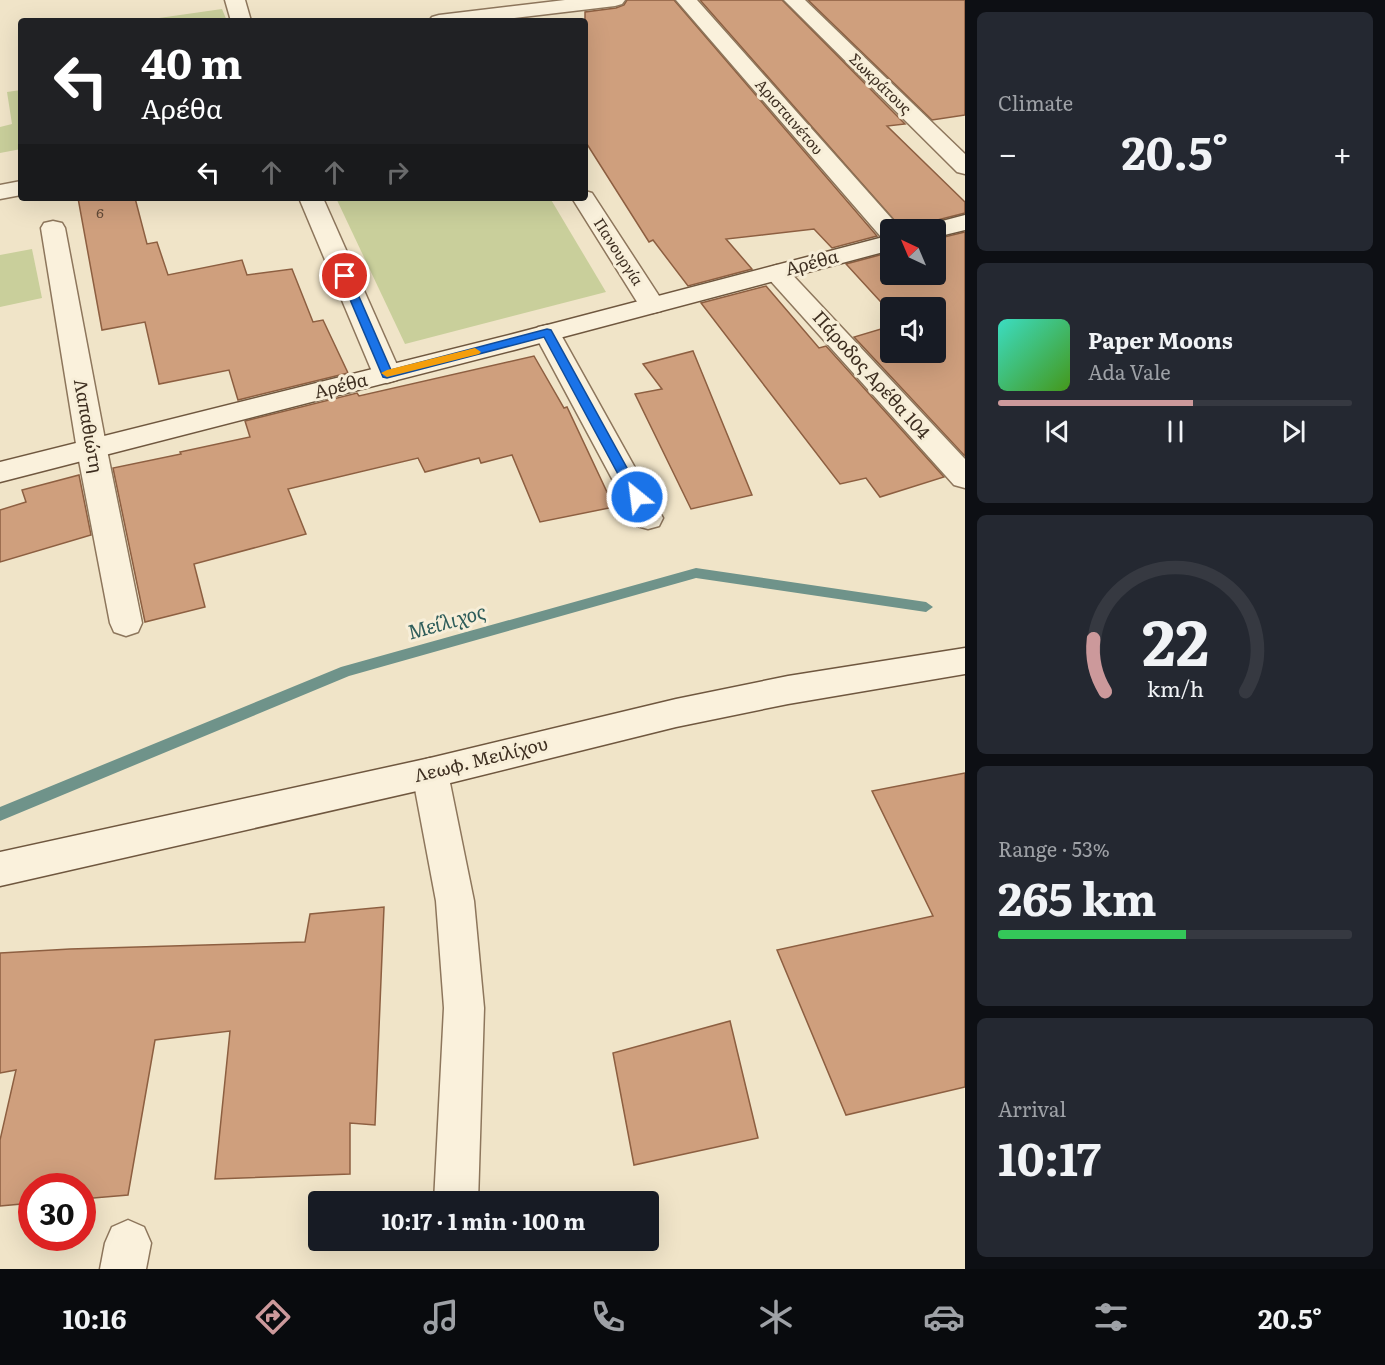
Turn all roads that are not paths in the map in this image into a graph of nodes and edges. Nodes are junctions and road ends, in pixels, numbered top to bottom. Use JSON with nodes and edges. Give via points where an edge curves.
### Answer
{"nodes":[{"id":1,"x":235,"y":0,"type":"edge"},
{"id":2,"x":455,"y":0,"type":"edge"},
{"id":3,"x":615,"y":0,"type":"edge"},
{"id":4,"x":686,"y":0,"type":"edge"},
{"id":5,"x":794,"y":0,"type":"edge"},
{"id":6,"x":241,"y":18,"type":"edge"},
{"id":7,"x":467,"y":18,"type":"edge"},
{"id":8,"x":476,"y":18,"type":"edge"},
{"id":9,"x":965,"y":167,"type":"edge"},
{"id":10,"x":18,"y":189,"type":"edge"},
{"id":11,"x":0,"y":192,"type":"edge"},
{"id":12,"x":312,"y":201,"type":"edge"},
{"id":13,"x":586,"y":201,"type":"edge"},
{"id":14,"x":880,"y":220,"type":"edge"},
{"id":15,"x":965,"y":222,"type":"edge"},
{"id":16,"x":946,"y":227,"type":"edge"},
{"id":17,"x":53,"y":228,"type":"dead end"},
{"id":18,"x":880,"y":245,"type":"edge"},
{"id":19,"x":777,"y":273,"type":"junction"},
{"id":20,"x":652,"y":305,"type":"junction"},
{"id":21,"x":547,"y":333,"type":"junction"},
{"id":22,"x":387,"y":374,"type":"junction"},
{"id":23,"x":92,"y":450,"type":"junction"},
{"id":24,"x":0,"y":472,"type":"edge"},
{"id":25,"x":965,"y":478,"type":"edge"},
{"id":26,"x":648,"y":518,"type":"dead end"},
{"id":27,"x":126,"y":623,"type":"dead end"},
{"id":28,"x":965,"y":661,"type":"edge"},
{"id":29,"x":430,"y":773,"type":"junction"},
{"id":30,"x":0,"y":870,"type":"edge"},
{"id":31,"x":456,"y":1191,"type":"edge"}],
"edges":[{"from":1,"to":6,"type":"street"},
{"from":2,"to":7,"type":"street"},
{"from":3,"to":8,"type":"street"},
{"from":4,"to":14,"type":"street","name":"Αρισταινέτου"},
{"from":5,"to":9,"type":"street","name":"Σωκράτους"},
{"from":10,"to":11,"type":"street"},
{"from":12,"to":22,"type":"street"},
{"from":13,"to":20,"type":"street","name":"Πανουργία"},
{"from":15,"to":16,"type":"street"},
{"from":17,"to":23,"type":"street","name":"Λαπαθιώτη"},
{"from":18,"to":19,"type":"street","name":"Αρέθα"},
{"from":19,"to":20,"type":"street","name":"Αρέθα"},
{"from":19,"to":25,"type":"street","name":"Πάροδος Αρέθα 104"},
{"from":20,"to":21,"type":"street","name":"Αρέθα"},
{"from":21,"to":22,"type":"street","name":"Αρέθα"},
{"from":21,"to":26,"type":"street"},
{"from":22,"to":23,"type":"street","name":"Αρέθα"},
{"from":23,"to":24,"type":"street","name":"Αρέθα"},
{"from":23,"to":27,"type":"street","name":"Λαπαθιώτη"},
{"from":28,"to":29,"type":"street","name":"Λεωφ. Μειλίχου","via":[[676,713]]},
{"from":29,"to":30,"type":"street","name":"Λεωφ. Μειλίχου"},
{"from":29,"to":31,"type":"street","via":[[455,901],[464,1008]]}]}
